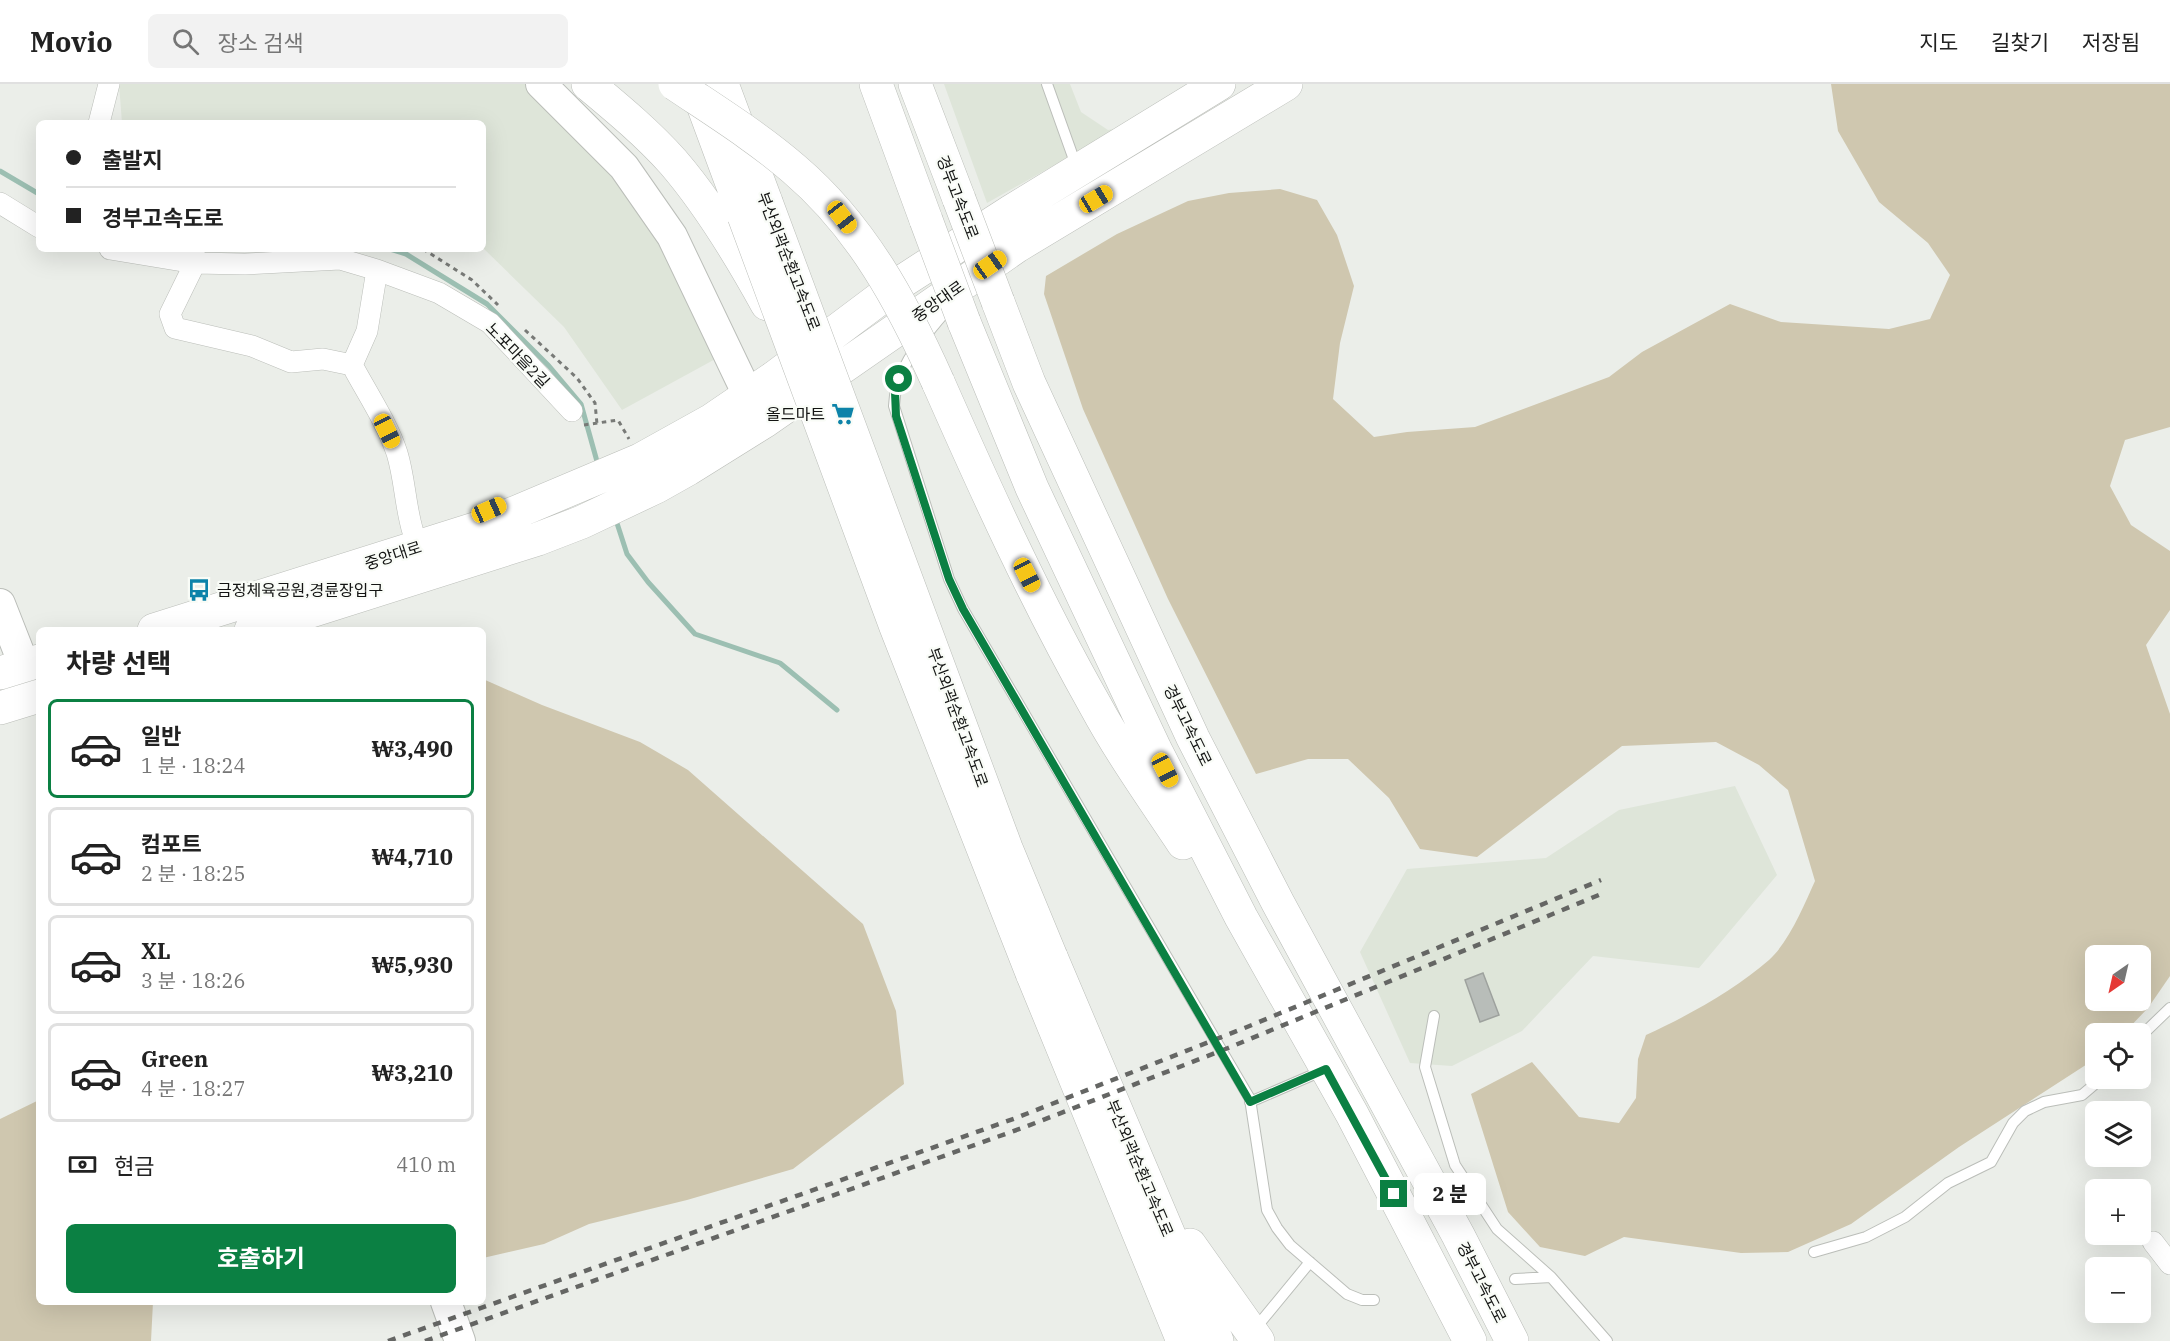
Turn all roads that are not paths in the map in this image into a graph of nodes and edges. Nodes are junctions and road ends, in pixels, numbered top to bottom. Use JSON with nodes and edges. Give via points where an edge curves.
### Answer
{"nodes":[{"id":1,"x":109,"y":84,"type":"edge"},
{"id":2,"x":540,"y":84,"type":"edge"},
{"id":3,"x":588,"y":84,"type":"edge"},
{"id":4,"x":675,"y":84,"type":"edge"},
{"id":5,"x":695,"y":84,"type":"edge"},
{"id":6,"x":722,"y":84,"type":"edge"},
{"id":7,"x":876,"y":84,"type":"edge"},
{"id":8,"x":915,"y":84,"type":"edge"},
{"id":9,"x":1047,"y":84,"type":"edge"},
{"id":10,"x":1219,"y":84,"type":"edge"},
{"id":11,"x":1286,"y":84,"type":"edge"},
{"id":12,"x":100,"y":120,"type":"edge"},
{"id":13,"x":1084,"y":187,"type":"junction"},
{"id":14,"x":0,"y":203,"type":"edge"},
{"id":15,"x":745,"y":216,"type":"junction"},
{"id":16,"x":36,"y":225,"type":"edge"},
{"id":17,"x":152,"y":252,"type":"edge"},
{"id":18,"x":194,"y":255,"type":"edge"},
{"id":19,"x":377,"y":270,"type":"junction"},
{"id":20,"x":976,"y":275,"type":"junction"},
{"id":21,"x":352,"y":365,"type":"junction"},
{"id":22,"x":756,"y":408,"type":"junction"},
{"id":23,"x":572,"y":411,"type":"dead end"},
{"id":24,"x":565,"y":484,"type":"junction"},
{"id":25,"x":413,"y":532,"type":"junction"},
{"id":26,"x":0,"y":604,"type":"edge"},
{"id":27,"x":269,"y":619,"type":"edge"},
{"id":28,"x":185,"y":627,"type":"edge"},
{"id":29,"x":21,"y":666,"type":"edge"},
{"id":30,"x":36,"y":697,"type":"edge"},
{"id":31,"x":0,"y":708,"type":"edge"},
{"id":32,"x":1042,"y":965,"type":"junction"},
{"id":33,"x":1276,"y":981,"type":"junction"},
{"id":34,"x":2170,"y":1008,"type":"edge"},
{"id":35,"x":1434,"y":1016,"type":"dead end"},
{"id":36,"x":2151,"y":1026,"type":"edge"},
{"id":37,"x":1326,"y":1069,"type":"junction"},
{"id":38,"x":2089,"y":1089,"type":"edge"},
{"id":39,"x":1250,"y":1102,"type":"junction"},
{"id":40,"x":1125,"y":1133,"type":"junction"},
{"id":41,"x":2153,"y":1242,"type":"dead end"},
{"id":42,"x":1814,"y":1252,"type":"dead end"},
{"id":43,"x":1310,"y":1262,"type":"junction"},
{"id":44,"x":2170,"y":1264,"type":"edge"},
{"id":45,"x":1551,"y":1277,"type":"junction"},
{"id":46,"x":1515,"y":1279,"type":"dead end"},
{"id":47,"x":1374,"y":1300,"type":"dead end"},
{"id":48,"x":447,"y":1305,"type":"edge"},
{"id":49,"x":1255,"y":1337,"type":"edge"},
{"id":50,"x":460,"y":1341,"type":"edge"},
{"id":51,"x":1183,"y":1341,"type":"edge"},
{"id":52,"x":1217,"y":1341,"type":"edge"},
{"id":53,"x":1470,"y":1341,"type":"edge"},
{"id":54,"x":1512,"y":1341,"type":"edge"},
{"id":55,"x":1607,"y":1341,"type":"edge"}],
"edges":[{"from":1,"to":12,"type":"street"},
{"from":2,"to":22,"type":"street","via":[[624,167],[672,236]]},
{"from":3,"to":15,"type":"main road","via":[[672,161]]},
{"from":4,"to":33,"type":"main road","bridge":true,"via":[[794,169],[842,217],[866,248],[905,310],[1017,554],[1095,706]]},
{"from":5,"to":15,"type":"main road","name":"부산외곽순환고속도로"},
{"from":6,"to":15,"type":"main road","name":"부산외곽순환고속도로"},
{"from":7,"to":33,"type":"main road","bridge":true,"via":[[964,322],[1032,488],[1101,638]]},
{"from":8,"to":54,"type":"main road","name":"경부고속도로","bridge":true,"via":[[1029,383],[1193,738]]},
{"from":9,"to":13,"type":"lane"},
{"from":10,"to":13,"type":"main road","name":"중앙대로"},
{"from":11,"to":13,"type":"main road","name":"중앙대로"},
{"from":13,"to":20,"type":"main road","name":"중앙대로"},
{"from":13,"to":22,"type":"main road","name":"중앙대로","via":[[1010,212],[903,281]]},
{"from":14,"to":16,"type":"street"},
{"from":15,"to":32,"type":"main road","name":"부산외곽순환고속도로","bridge":true,"via":[[896,627]]},
{"from":15,"to":32,"type":"main road","name":"부산외곽순환고속도로","bridge":true,"via":[[1006,848]]},
{"from":17,"to":18,"type":"street","name":"노포마을2길"},
{"from":18,"to":19,"type":"street","name":"노포마을2길","via":[[245,264],[340,259]]},
{"from":18,"to":21,"type":"street","via":[[170,314],[175,328],[252,346],[291,362],[323,360]]},
{"from":19,"to":21,"type":"street","via":[[367,331]]},
{"from":19,"to":23,"type":"street","name":"노포마을2길","via":[[439,293],[490,323]]},
{"from":20,"to":22,"type":"main road","name":"중앙대로"},
{"from":20,"to":39,"type":"lane","via":[[912,353],[895,392],[896,416],[949,579],[972,626]]},
{"from":21,"to":25,"type":"street","via":[[396,450]]},
{"from":22,"to":24,"type":"main road","name":"중앙대로","via":[[712,420]]},
{"from":22,"to":27,"type":"main road","name":"중앙대로","via":[[656,487],[582,522],[478,559]]},
{"from":24,"to":25,"type":"street","via":[[469,519]]},
{"from":24,"to":27,"type":"main road","name":"중앙대로","via":[[481,527]]},
{"from":25,"to":27,"type":"street","via":[[279,579]]},
{"from":26,"to":29,"type":"street"},
{"from":27,"to":28,"type":"main road","name":"중앙대로"},
{"from":30,"to":31,"type":"main road"},
{"from":32,"to":40,"type":"main road","name":"부산외곽순환고속도로"},
{"from":32,"to":51,"type":"main road","name":"부산외곽순환고속도로"},
{"from":33,"to":37,"type":"main road"},
{"from":34,"to":36,"type":"lane"},
{"from":35,"to":45,"type":"lane","via":[[1425,1067],[1455,1165],[1497,1228]]},
{"from":37,"to":39,"type":"lane"},
{"from":37,"to":53,"type":"main road"},
{"from":38,"to":42,"type":"lane","via":[[2082,1095],[2044,1102],[2025,1111],[2013,1123],[1991,1162],[1948,1184],[1905,1216],[1866,1237]]},
{"from":39,"to":43,"type":"lane","via":[[1267,1210],[1290,1245]]},
{"from":40,"to":49,"type":"main road","via":[[1206,1271]]},
{"from":40,"to":52,"type":"main road","name":"부산외곽순환고속도로"},
{"from":41,"to":44,"type":"street"},
{"from":43,"to":47,"type":"lane","via":[[1347,1294]]},
{"from":43,"to":49,"type":"lane"},
{"from":45,"to":46,"type":"lane"},
{"from":45,"to":55,"type":"lane"},
{"from":48,"to":50,"type":"street"}]}
